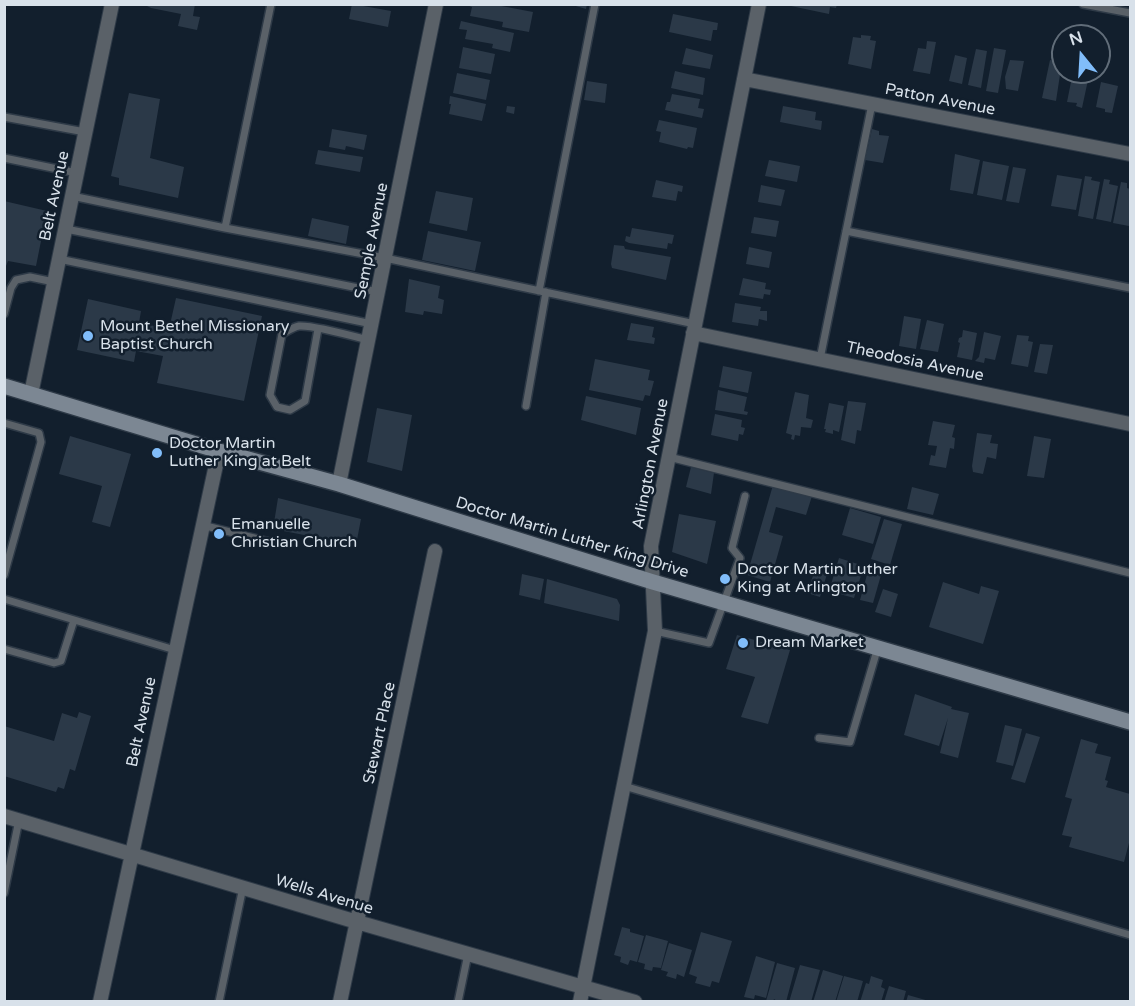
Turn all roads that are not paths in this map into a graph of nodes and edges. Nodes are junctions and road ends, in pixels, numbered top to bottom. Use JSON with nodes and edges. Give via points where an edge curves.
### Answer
{"nodes":[{"id":1,"x":112,"y":4,"type":"edge"},
{"id":2,"x":271,"y":4,"type":"edge"},
{"id":3,"x":436,"y":4,"type":"edge"},
{"id":4,"x":595,"y":4,"type":"edge"},
{"id":5,"x":759,"y":4,"type":"edge"},
{"id":6,"x":1083,"y":4,"type":"edge"},
{"id":7,"x":1131,"y":14,"type":"edge"},
{"id":8,"x":744,"y":79,"type":"junction"},
{"id":9,"x":872,"y":104,"type":"junction"},
{"id":10,"x":4,"y":117,"type":"edge"},
{"id":11,"x":85,"y":132,"type":"junction"},
{"id":12,"x":1131,"y":154,"type":"edge"},
{"id":13,"x":4,"y":158,"type":"edge"},
{"id":14,"x":77,"y":173,"type":"junction"},
{"id":15,"x":72,"y":196,"type":"junction"},
{"id":16,"x":225,"y":228,"type":"junction"},
{"id":17,"x":66,"y":229,"type":"junction"},
{"id":18,"x":846,"y":231,"type":"junction"},
{"id":19,"x":385,"y":258,"type":"junction"},
{"id":20,"x":59,"y":259,"type":"junction"},
{"id":21,"x":55,"y":282,"type":"junction"},
{"id":22,"x":1131,"y":288,"type":"edge"},
{"id":23,"x":378,"y":292,"type":"junction"},
{"id":24,"x":543,"y":292,"type":"junction"},
{"id":25,"x":4,"y":314,"type":"edge"},
{"id":26,"x":372,"y":324,"type":"junction"},
{"id":27,"x":694,"y":328,"type":"junction"},
{"id":28,"x":318,"y":329,"type":"junction"},
{"id":29,"x":368,"y":340,"type":"junction"},
{"id":30,"x":820,"y":359,"type":"junction"},
{"id":31,"x":4,"y":386,"type":"edge"},
{"id":32,"x":32,"y":394,"type":"junction"},
{"id":33,"x":526,"y":406,"type":"dead end"},
{"id":34,"x":4,"y":423,"type":"edge"},
{"id":35,"x":1131,"y":424,"type":"edge"},
{"id":36,"x":219,"y":451,"type":"junction"},
{"id":37,"x":669,"y":457,"type":"junction"},
{"id":38,"x":339,"y":484,"type":"junction"},
{"id":39,"x":745,"y":496,"type":"dead end"},
{"id":40,"x":202,"y":525,"type":"junction"},
{"id":41,"x":274,"y":543,"type":"dead end"},
{"id":42,"x":435,"y":551,"type":"dead end"},
{"id":43,"x":1131,"y":573,"type":"edge"},
{"id":44,"x":4,"y":575,"type":"edge"},
{"id":45,"x":653,"y":582,"type":"junction"},
{"id":46,"x":4,"y":599,"type":"edge"},
{"id":47,"x":724,"y":603,"type":"junction"},
{"id":48,"x":74,"y":620,"type":"junction"},
{"id":49,"x":655,"y":631,"type":"junction"},
{"id":50,"x":878,"y":647,"type":"junction"},
{"id":51,"x":4,"y":650,"type":"edge"},
{"id":52,"x":175,"y":650,"type":"junction"},
{"id":53,"x":1131,"y":722,"type":"edge"},
{"id":54,"x":819,"y":738,"type":"dead end"},
{"id":55,"x":624,"y":786,"type":"junction"},
{"id":56,"x":4,"y":816,"type":"edge"},
{"id":57,"x":19,"y":820,"type":"junction"},
{"id":58,"x":131,"y":853,"type":"junction"},
{"id":59,"x":243,"y":887,"type":"junction"},
{"id":60,"x":4,"y":893,"type":"edge"},
{"id":61,"x":357,"y":922,"type":"junction"},
{"id":62,"x":1131,"y":935,"type":"edge"},
{"id":63,"x":468,"y":954,"type":"junction"},
{"id":64,"x":584,"y":987,"type":"junction"},
{"id":65,"x":100,"y":1002,"type":"edge"},
{"id":66,"x":219,"y":1002,"type":"edge"},
{"id":67,"x":340,"y":1002,"type":"edge"},
{"id":68,"x":458,"y":1002,"type":"edge"},
{"id":69,"x":580,"y":1002,"type":"edge"},
{"id":70,"x":635,"y":1002,"type":"edge"}],
"edges":[{"from":1,"to":11,"type":"street","name":"Belt Avenue"},
{"from":2,"to":16,"type":"lane"},
{"from":3,"to":19,"type":"street","name":"Semple Avenue"},
{"from":4,"to":24,"type":"lane"},
{"from":5,"to":8,"type":"street","name":"Arlington Avenue"},
{"from":6,"to":7,"type":"lane"},
{"from":8,"to":9,"type":"street","name":"Patton Avenue"},
{"from":8,"to":27,"type":"street","name":"Arlington Avenue"},
{"from":9,"to":12,"type":"street","name":"Patton Avenue"},
{"from":9,"to":18,"type":"lane"},
{"from":10,"to":11,"type":"lane"},
{"from":11,"to":14,"type":"street","name":"Belt Avenue"},
{"from":13,"to":14,"type":"lane"},
{"from":14,"to":15,"type":"street","name":"Belt Avenue"},
{"from":15,"to":16,"type":"lane"},
{"from":15,"to":17,"type":"street","name":"Belt Avenue"},
{"from":16,"to":19,"type":"lane"},
{"from":17,"to":20,"type":"street","name":"Belt Avenue"},
{"from":17,"to":23,"type":"lane"},
{"from":18,"to":22,"type":"lane"},
{"from":18,"to":30,"type":"lane"},
{"from":19,"to":23,"type":"street","name":"Semple Avenue"},
{"from":19,"to":24,"type":"lane"},
{"from":20,"to":21,"type":"street","name":"Belt Avenue"},
{"from":20,"to":26,"type":"lane"},
{"from":21,"to":25,"type":"lane","via":[[30,277],[16,280]]},
{"from":21,"to":32,"type":"street","name":"Belt Avenue"},
{"from":23,"to":26,"type":"street","name":"Semple Avenue"},
{"from":24,"to":27,"type":"lane"},
{"from":24,"to":33,"type":"lane"},
{"from":26,"to":29,"type":"street","name":"Semple Avenue"},
{"from":27,"to":30,"type":"street","name":"Theodosia Avenue"},
{"from":27,"to":37,"type":"street","name":"Arlington Avenue"},
{"from":28,"to":28,"type":"lane","via":[[298,326],[282,334],[270,395],[277,407],[290,410],[305,401]]},
{"from":28,"to":29,"type":"lane"},
{"from":29,"to":38,"type":"street","name":"Semple Avenue"},
{"from":30,"to":35,"type":"street","name":"Theodosia Avenue"},
{"from":31,"to":32,"type":"main road","name":"Doctor Martin Luther King Drive"},
{"from":32,"to":36,"type":"main road","name":"Doctor Martin Luther King Drive"},
{"from":34,"to":44,"type":"lane","via":[[42,437]]},
{"from":36,"to":38,"type":"main road","name":"Doctor Martin Luther King Drive"},
{"from":36,"to":40,"type":"street","name":"Belt Avenue"},
{"from":37,"to":43,"type":"lane"},
{"from":37,"to":45,"type":"street","name":"Arlington Avenue","via":[[651,546]]},
{"from":38,"to":45,"type":"main road","name":"Doctor Martin Luther King Drive"},
{"from":39,"to":47,"type":"lane","via":[[732,548],[740,558]]},
{"from":40,"to":41,"type":"lane"},
{"from":40,"to":52,"type":"street","name":"Belt Avenue"},
{"from":42,"to":61,"type":"street","name":"Stewart Place"},
{"from":45,"to":47,"type":"main road","name":"Doctor Martin Luther King Drive"},
{"from":45,"to":49,"type":"street","name":"Arlington Avenue"},
{"from":46,"to":48,"type":"lane"},
{"from":47,"to":49,"type":"lane","via":[[709,643]]},
{"from":47,"to":50,"type":"main road","name":"Doctor Martin Luther King Drive"},
{"from":48,"to":51,"type":"lane","via":[[61,661],[54,663]]},
{"from":48,"to":52,"type":"lane"},
{"from":49,"to":55,"type":"street","name":"Arlington Avenue"},
{"from":50,"to":53,"type":"main road","name":"Doctor Martin Luther King Drive"},
{"from":50,"to":54,"type":"lane","via":[[850,742]]},
{"from":52,"to":58,"type":"street","name":"Belt Avenue"},
{"from":55,"to":62,"type":"lane"},
{"from":55,"to":64,"type":"street","name":"Arlington Avenue"},
{"from":56,"to":57,"type":"street","name":"Wells Avenue"},
{"from":57,"to":58,"type":"street","name":"Wells Avenue"},
{"from":57,"to":60,"type":"lane"},
{"from":58,"to":59,"type":"street","name":"Wells Avenue"},
{"from":58,"to":65,"type":"street","name":"Belt Avenue"},
{"from":59,"to":61,"type":"street","name":"Wells Avenue"},
{"from":59,"to":66,"type":"lane"},
{"from":61,"to":63,"type":"street","name":"Wells Avenue"},
{"from":61,"to":67,"type":"street"},
{"from":63,"to":64,"type":"street","name":"Wells Avenue"},
{"from":63,"to":68,"type":"lane"},
{"from":64,"to":69,"type":"street","name":"Arlington Avenue"},
{"from":64,"to":70,"type":"street","name":"Wells Avenue"}]}
